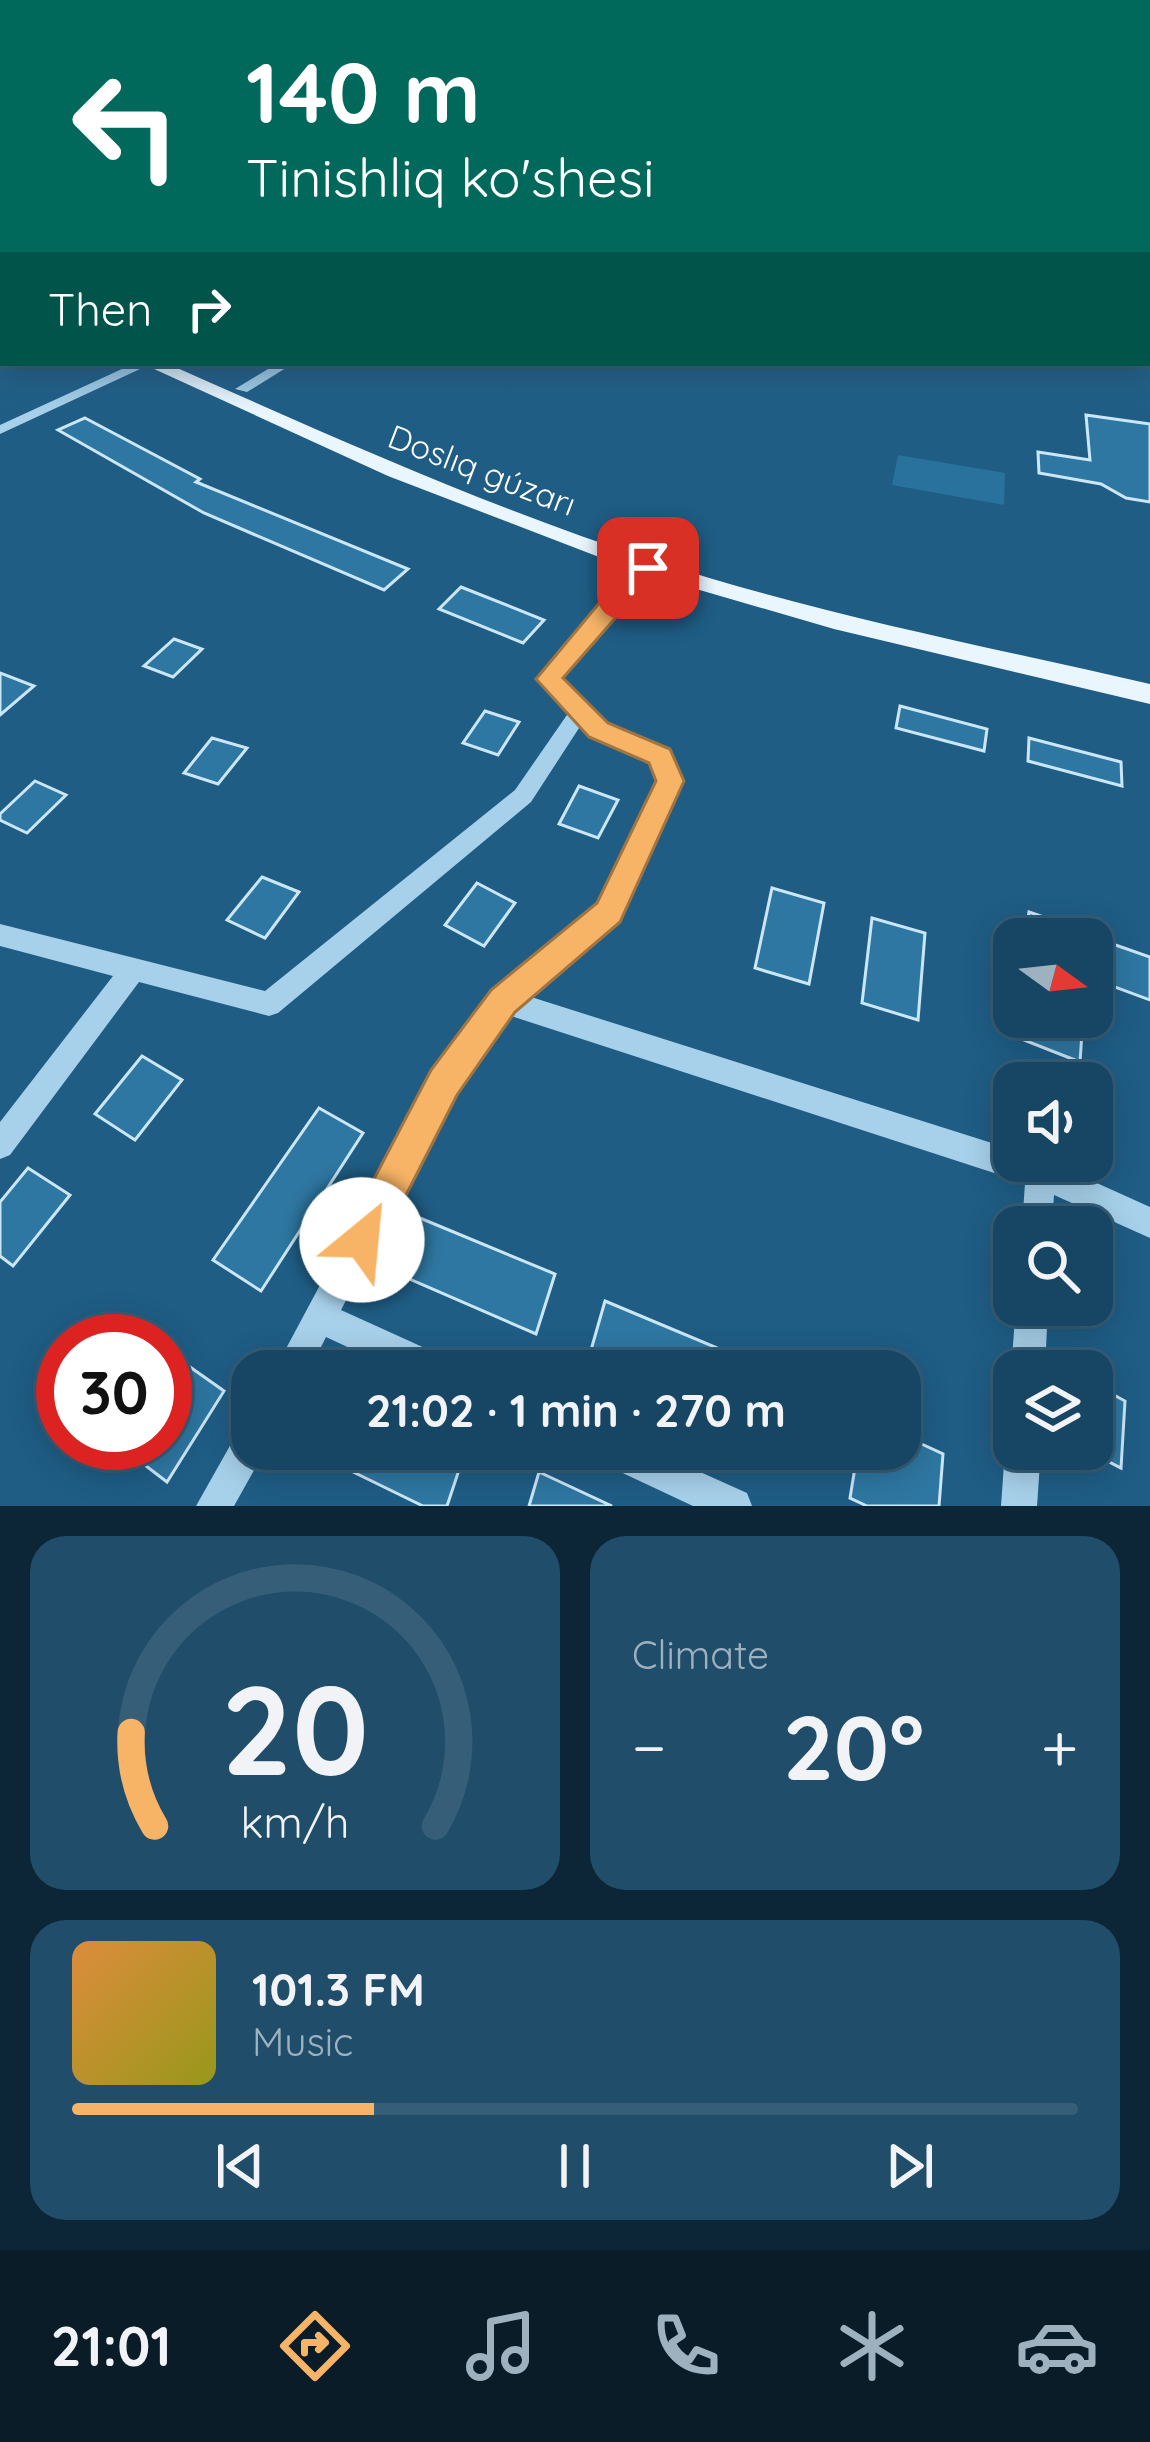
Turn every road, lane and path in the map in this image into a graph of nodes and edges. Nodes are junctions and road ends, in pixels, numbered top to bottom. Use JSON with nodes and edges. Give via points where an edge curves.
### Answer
{"nodes":[{"id":1,"x":141,"y":366,"type":"edge"},
{"id":2,"x":155,"y":366,"type":"edge"},
{"id":3,"x":189,"y":366,"type":"edge"},
{"id":4,"x":282,"y":366,"type":"edge"},
{"id":5,"x":242,"y":389,"type":"junction"},
{"id":6,"x":0,"y":430,"type":"edge"},
{"id":7,"x":648,"y":568,"type":"junction"},
{"id":8,"x":1150,"y":675,"type":"edge"},
{"id":9,"x":1150,"y":694,"type":"edge"},
{"id":10,"x":580,"y":711,"type":"junction"},
{"id":11,"x":0,"y":935,"type":"edge"},
{"id":12,"x":133,"y":970,"type":"junction"},
{"id":13,"x":503,"y":1001,"type":"junction"},
{"id":14,"x":0,"y":1144,"type":"edge"},
{"id":15,"x":993,"y":1158,"type":"edge"},
{"id":16,"x":1061,"y":1182,"type":"edge"},
{"id":17,"x":1150,"y":1223,"type":"edge"},
{"id":18,"x":321,"y":1318,"type":"junction"},
{"id":19,"x":303,"y":1350,"type":"edge"},
{"id":20,"x":391,"y":1350,"type":"edge"},
{"id":21,"x":235,"y":1470,"type":"edge"},
{"id":22,"x":655,"y":1470,"type":"edge"},
{"id":23,"x":1022,"y":1470,"type":"edge"},
{"id":24,"x":214,"y":1506,"type":"edge"},
{"id":25,"x":734,"y":1506,"type":"edge"},
{"id":26,"x":1019,"y":1506,"type":"edge"}],
"edges":[{"from":1,"to":6,"type":"street"},
{"from":2,"to":7,"type":"main road","name":"Doslıq gúzarı","via":[[422,486]]},
{"from":3,"to":5,"type":"main road","name":"Doslıq gúzarı"},
{"from":4,"to":5,"type":"street"},
{"from":5,"to":8,"type":"main road","name":"Doslıq gúzarı","via":[[434,474],[656,553]]},
{"from":7,"to":9,"type":"main road","name":"Doslıq gúzarı"},
{"from":7,"to":10,"type":"street","via":[[548,679]]},
{"from":10,"to":12,"type":"street","via":[[523,796],[269,1004]]},
{"from":10,"to":13,"type":"street","via":[[598,730],[660,756],[670,781],[608,913]]},
{"from":11,"to":12,"type":"street"},
{"from":12,"to":14,"type":"street"},
{"from":13,"to":15,"type":"street"},
{"from":13,"to":18,"type":"street","via":[[444,1082]]},
{"from":16,"to":17,"type":"street"},
{"from":18,"to":19,"type":"street"},
{"from":18,"to":20,"type":"street"},
{"from":21,"to":24,"type":"street"},
{"from":22,"to":25,"type":"street"},
{"from":23,"to":26,"type":"street"}]}
